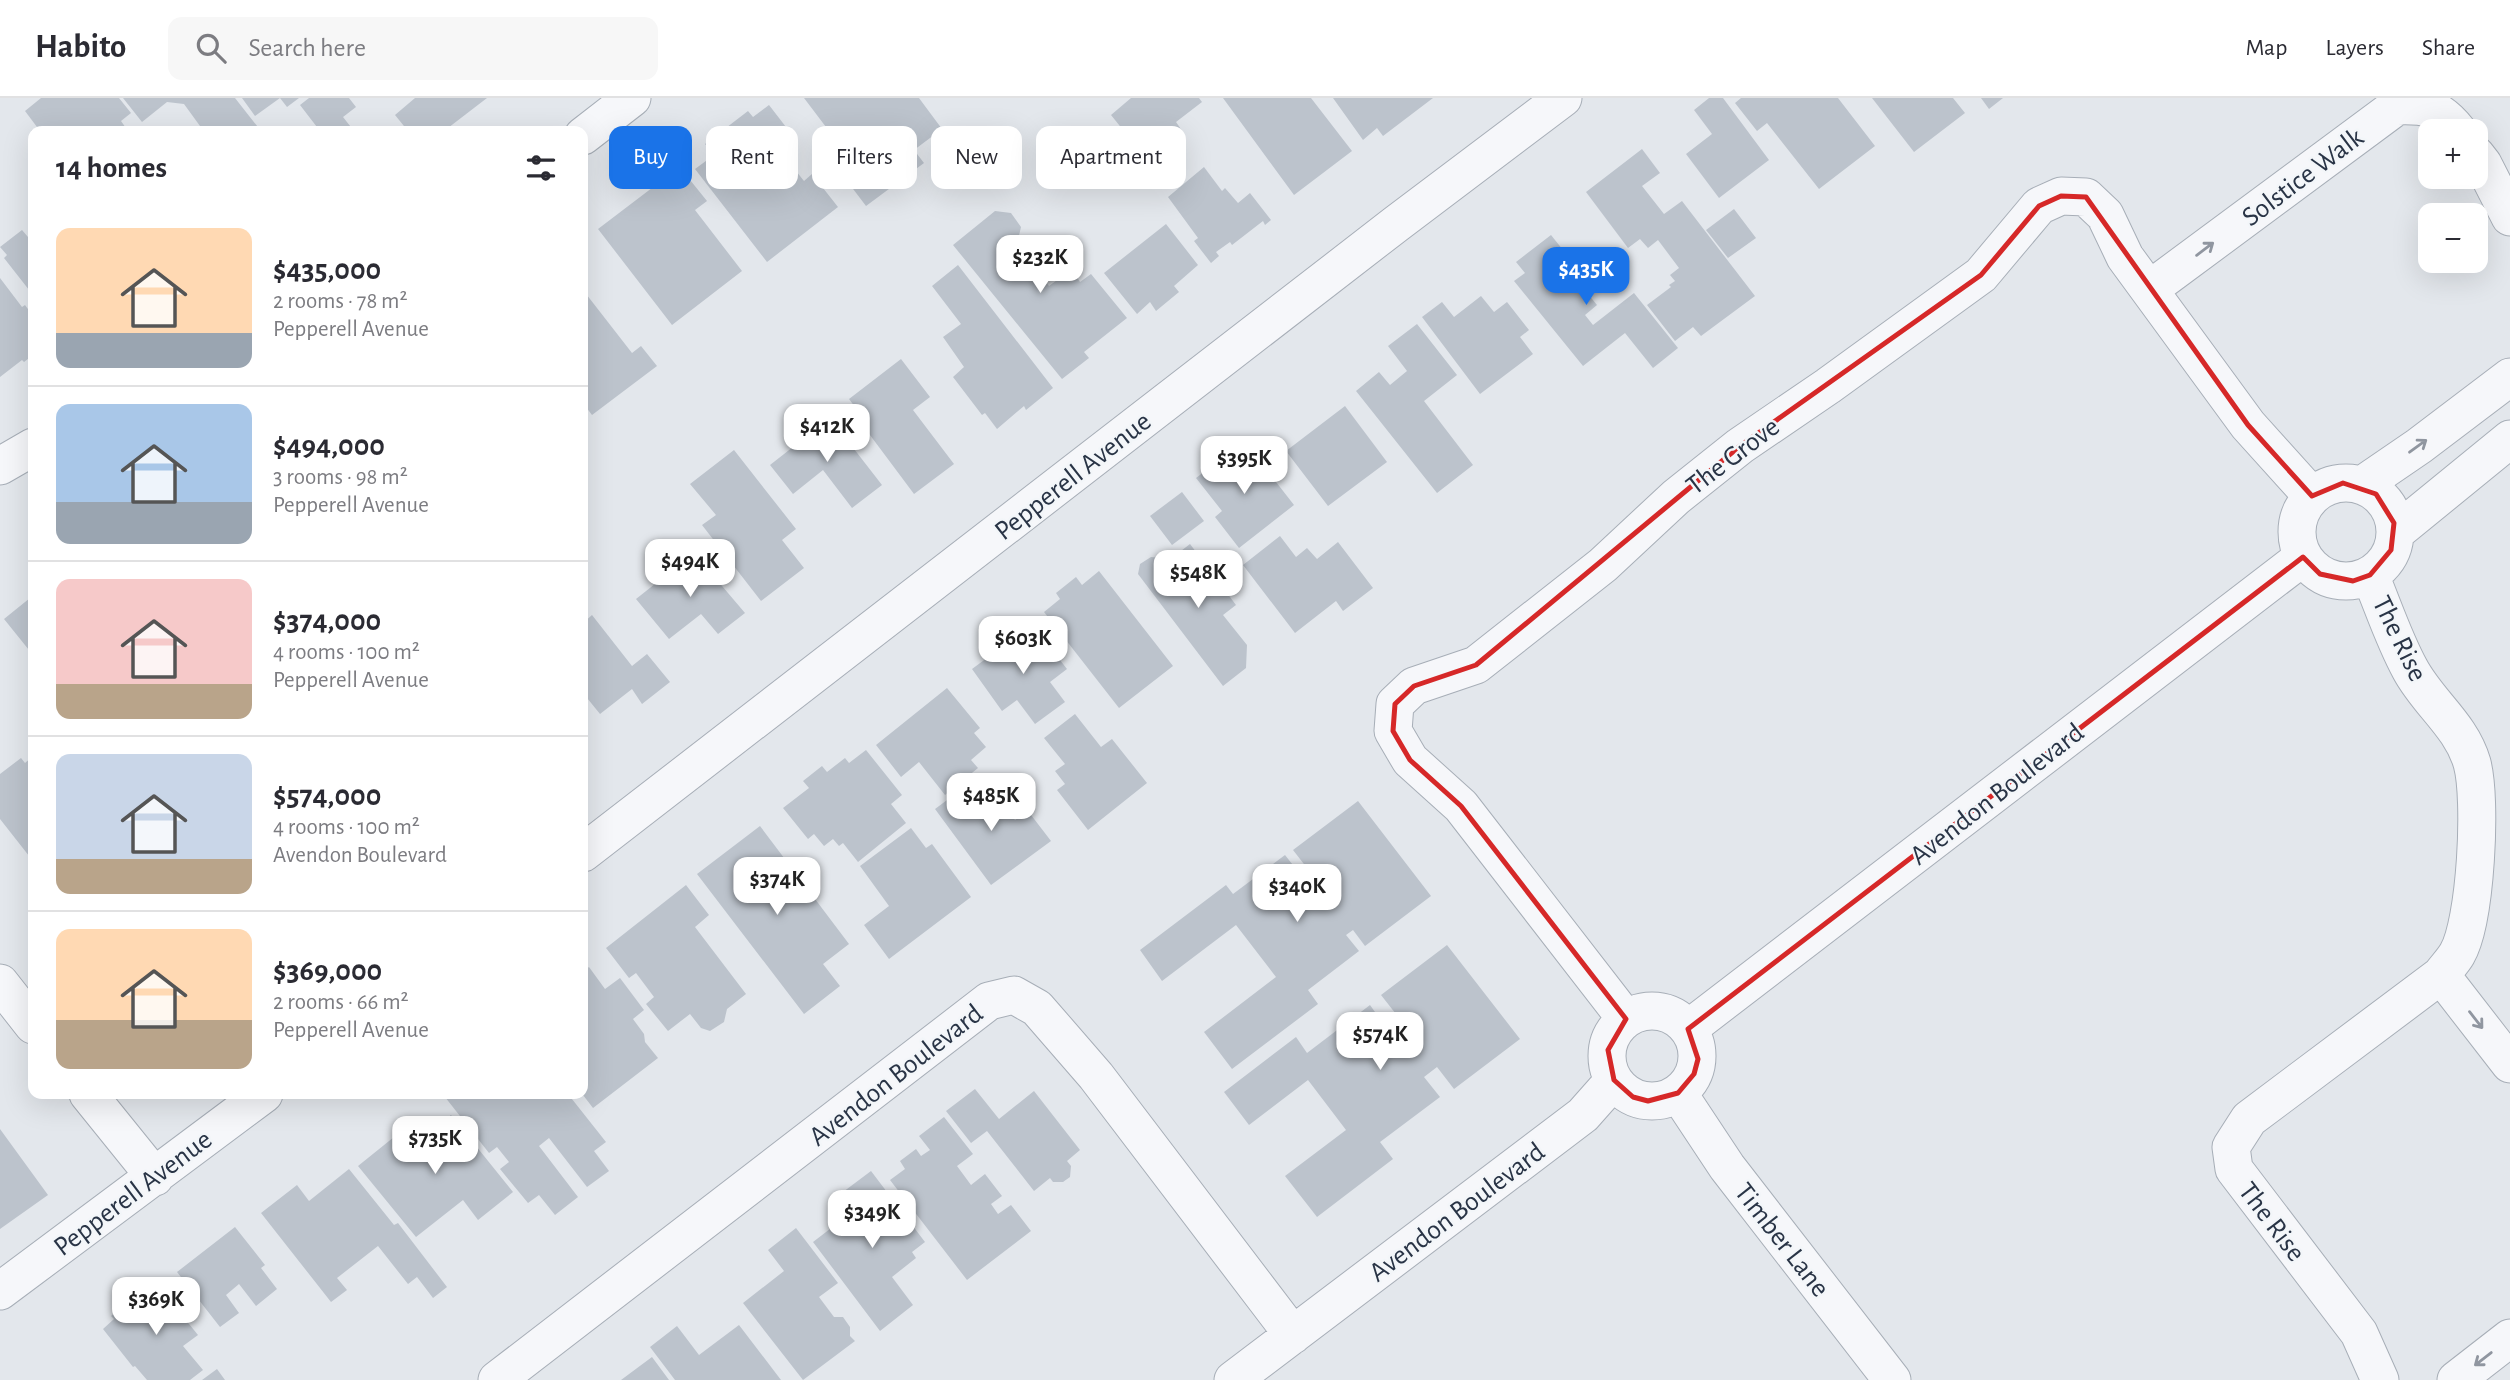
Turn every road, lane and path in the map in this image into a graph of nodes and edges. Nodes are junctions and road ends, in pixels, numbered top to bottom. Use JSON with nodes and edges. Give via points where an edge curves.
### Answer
{"nodes":[{"id":1,"x":632,"y":98,"type":"edge"},
{"id":2,"x":1563,"y":98,"type":"edge"},
{"id":3,"x":2449,"y":119,"type":"edge"},
{"id":4,"x":588,"y":132,"type":"edge"},
{"id":5,"x":2488,"y":177,"type":"edge"},
{"id":6,"x":2510,"y":217,"type":"edge"},
{"id":7,"x":2150,"y":289,"type":"junction"},
{"id":8,"x":2510,"y":377,"type":"edge"},
{"id":9,"x":2510,"y":439,"type":"edge"},
{"id":10,"x":28,"y":450,"type":"edge"},
{"id":11,"x":0,"y":467,"type":"edge"},
{"id":12,"x":2362,"y":485,"type":"junction"},
{"id":13,"x":2312,"y":496,"type":"junction"},
{"id":14,"x":2395,"y":533,"type":"junction"},
{"id":15,"x":2303,"y":557,"type":"junction"},
{"id":16,"x":2370,"y":575,"type":"junction"},
{"id":17,"x":588,"y":849,"type":"edge"},
{"id":18,"x":2441,"y":975,"type":"junction"},
{"id":19,"x":0,"y":983,"type":"edge"},
{"id":20,"x":28,"y":1019,"type":"edge"},
{"id":21,"x":1626,"y":1019,"type":"junction"},
{"id":22,"x":1688,"y":1029,"type":"junction"},
{"id":23,"x":2510,"y":1064,"type":"edge"},
{"id":24,"x":1614,"y":1080,"type":"junction"},
{"id":25,"x":1678,"y":1093,"type":"junction"},
{"id":26,"x":92,"y":1099,"type":"edge"},
{"id":27,"x":257,"y":1099,"type":"edge"},
{"id":28,"x":155,"y":1177,"type":"junction"},
{"id":29,"x":0,"y":1291,"type":"edge"},
{"id":30,"x":1293,"y":1335,"type":"junction"},
{"id":31,"x":2510,"y":1338,"type":"edge"},
{"id":32,"x":497,"y":1380,"type":"edge"},
{"id":33,"x":1233,"y":1380,"type":"edge"},
{"id":34,"x":1892,"y":1380,"type":"edge"},
{"id":35,"x":2380,"y":1380,"type":"edge"},
{"id":36,"x":2456,"y":1380,"type":"edge"}],
"edges":[{"from":1,"to":4,"type":"street"},
{"from":2,"to":17,"type":"street","name":"Pepperell Avenue"},
{"from":7,"to":3,"type":"street","name":"Solstice Walk","one_way":true,"via":[[2397,106],[2424,105]]},
{"from":5,"to":6,"type":"street"},
{"from":7,"to":13,"type":"street","name":"The Grove","via":[[2248,425]]},
{"from":7,"to":21,"type":"street","name":"The Grove","via":[[2125,257],[2105,215],[2086,197],[2061,196],[2039,206],[1981,275],[1740,446],[1603,565],[1476,665],[1415,686],[1395,704],[1393,732],[1410,760],[1461,806]]},
{"from":12,"to":8,"type":"street","one_way":true},
{"from":9,"to":14,"type":"street"},
{"from":10,"to":11,"type":"street"},
{"from":12,"to":13,"type":"street","via":[[2343,483]]},
{"from":12,"to":14,"type":"street","via":[[2388,507]]},
{"from":13,"to":15,"type":"street","via":[[2297,524]]},
{"from":14,"to":16,"type":"street","via":[[2383,565]]},
{"from":15,"to":16,"type":"street","via":[[2320,574],[2336,580]]},
{"from":15,"to":22,"type":"street","name":"Avendon Boulevard"},
{"from":16,"to":18,"type":"street","name":"The Rise","via":[[2411,671],[2459,732],[2472,764],[2477,812],[2468,921],[2458,953]]},
{"from":18,"to":23,"type":"street","one_way":true},
{"from":18,"to":35,"type":"street","name":"The Rise","via":[[2249,1119],[2231,1147],[2234,1169],[2359,1333]]},
{"from":19,"to":20,"type":"street"},
{"from":21,"to":22,"type":"street","via":[[1655,1011],[1670,1014]]},
{"from":21,"to":24,"type":"street","via":[[1612,1035],[1608,1050]]},
{"from":22,"to":25,"type":"street","via":[[1698,1059],[1694,1074]]},
{"from":24,"to":25,"type":"street","via":[[1633,1097],[1648,1101]]},
{"from":24,"to":30,"type":"street","name":"Avendon Boulevard","via":[[1583,1115]]},
{"from":25,"to":34,"type":"street","name":"Timber Lane","via":[[1727,1167]]},
{"from":26,"to":28,"type":"street"},
{"from":27,"to":28,"type":"street","name":"Pepperell Avenue"},
{"from":28,"to":29,"type":"street","name":"Pepperell Avenue"},
{"from":30,"to":32,"type":"street","name":"Avendon Boulevard","via":[[1096,1076],[1037,1008],[1014,995],[989,1001]]},
{"from":30,"to":33,"type":"street","name":"Avendon Boulevard"},
{"from":31,"to":36,"type":"street","one_way":true}]}
